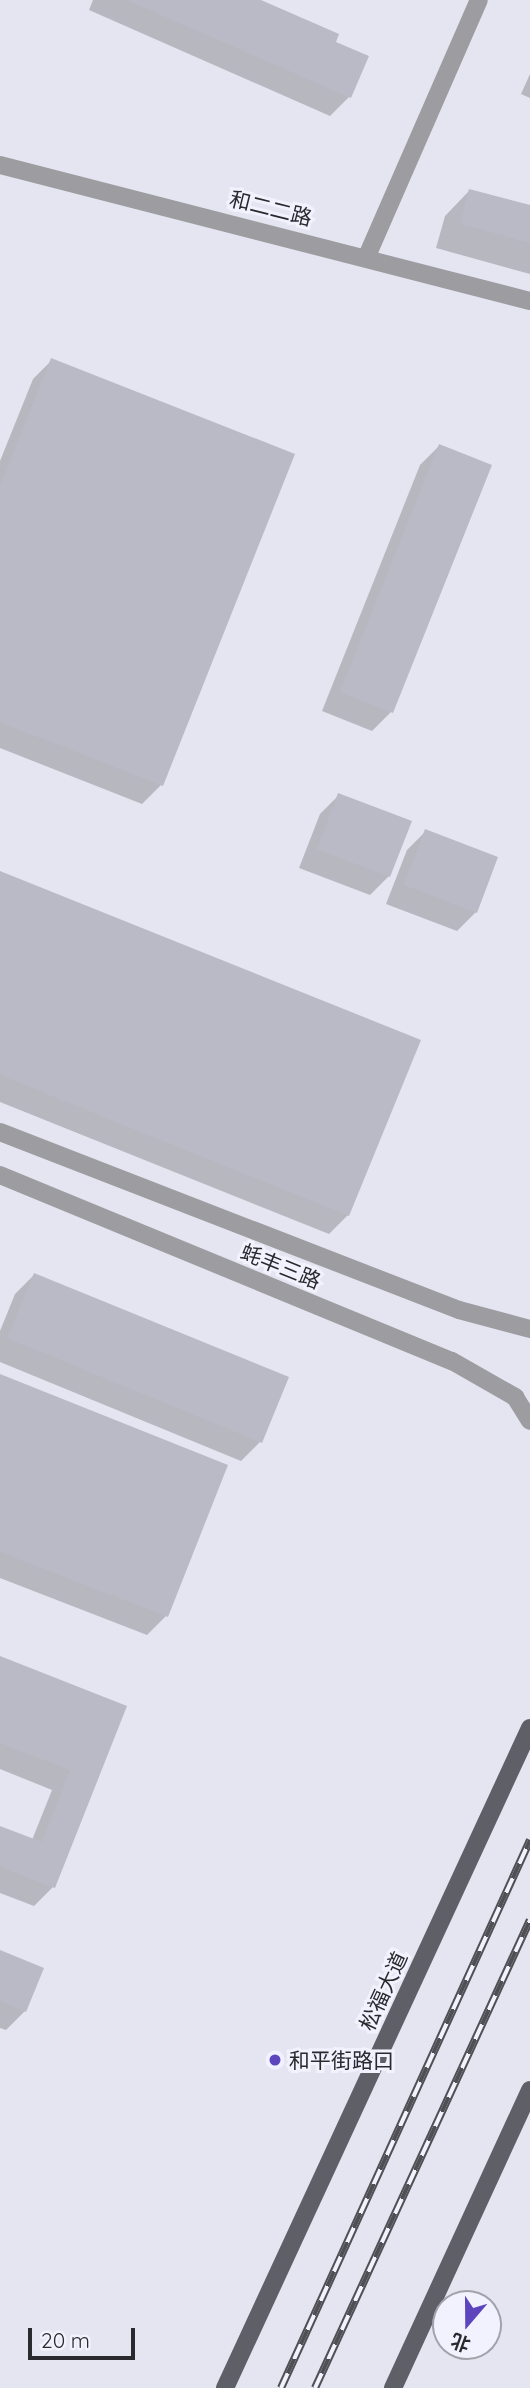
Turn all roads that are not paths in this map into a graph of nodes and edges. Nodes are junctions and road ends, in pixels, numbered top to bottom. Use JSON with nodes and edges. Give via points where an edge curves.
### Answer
{"nodes":[{"id":1,"x":479,"y":0,"type":"edge"},
{"id":2,"x":0,"y":164,"type":"edge"},
{"id":3,"x":367,"y":256,"type":"junction"},
{"id":4,"x":530,"y":301,"type":"edge"},
{"id":5,"x":0,"y":1132,"type":"edge"},
{"id":6,"x":0,"y":1175,"type":"edge"},
{"id":7,"x":530,"y":1329,"type":"edge"},
{"id":8,"x":530,"y":1420,"type":"edge"},
{"id":9,"x":530,"y":1728,"type":"edge"},
{"id":10,"x":530,"y":2090,"type":"edge"},
{"id":11,"x":225,"y":2388,"type":"edge"},
{"id":12,"x":393,"y":2388,"type":"edge"}],
"edges":[{"from":1,"to":3,"type":"street"},
{"from":2,"to":3,"type":"street","name":"和二二路"},
{"from":3,"to":4,"type":"street","name":"和二二路"},
{"from":5,"to":7,"type":"street","name":"蚝丰三路","via":[[459,1310]]},
{"from":6,"to":8,"type":"street","name":"蚝丰三路","via":[[452,1361],[515,1397]]},
{"from":9,"to":11,"type":"main road","name":"松福大道"},
{"from":10,"to":12,"type":"main road"}]}
